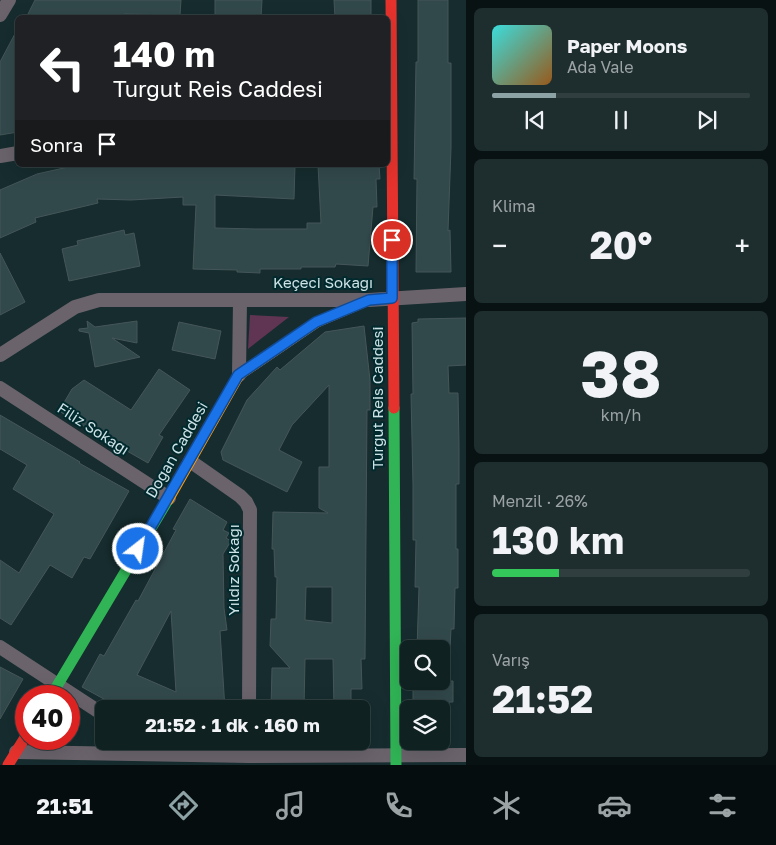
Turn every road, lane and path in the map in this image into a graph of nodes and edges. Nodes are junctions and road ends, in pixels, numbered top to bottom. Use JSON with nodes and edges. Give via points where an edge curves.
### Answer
{"nodes":[{"id":1,"x":9,"y":0,"type":"edge"},
{"id":2,"x":391,"y":0,"type":"edge"},
{"id":3,"x":0,"y":15,"type":"edge"},
{"id":4,"x":390,"y":143,"type":"edge"},
{"id":5,"x":15,"y":154,"type":"edge"},
{"id":6,"x":0,"y":156,"type":"edge"},
{"id":7,"x":466,"y":294,"type":"edge"},
{"id":8,"x":392,"y":298,"type":"junction"},
{"id":9,"x":240,"y":300,"type":"junction"},
{"id":10,"x":369,"y":300,"type":"junction"},
{"id":11,"x":0,"y":355,"type":"edge"},
{"id":12,"x":238,"y":375,"type":"junction"},
{"id":13,"x":0,"y":388,"type":"edge"},
{"id":14,"x":190,"y":461,"type":"junction"},
{"id":15,"x":168,"y":498,"type":"junction"},
{"id":16,"x":0,"y":647,"type":"edge"},
{"id":17,"x":47,"y":685,"type":"edge"},
{"id":18,"x":58,"y":685,"type":"edge"},
{"id":19,"x":249,"y":700,"type":"edge"},
{"id":20,"x":80,"y":703,"type":"edge"},
{"id":21,"x":95,"y":711,"type":"edge"},
{"id":22,"x":159,"y":750,"type":"edge"},
{"id":23,"x":249,"y":750,"type":"edge"},
{"id":24,"x":16,"y":752,"type":"joint"},
{"id":25,"x":165,"y":754,"type":"junction"},
{"id":26,"x":466,"y":755,"type":"edge"},
{"id":27,"x":249,"y":756,"type":"junction"},
{"id":28,"x":396,"y":760,"type":"edge"},
{"id":29,"x":8,"y":765,"type":"edge"}],
"edges":[{"from":1,"to":3,"type":"street"},
{"from":2,"to":4,"type":"street","name":"Turgut Reis Caddesi"},
{"from":4,"to":8,"type":"street","name":"Turgut Reis Caddesi"},
{"from":5,"to":6,"type":"street"},
{"from":7,"to":8,"type":"street","name":"Keçeci Sokağı"},
{"from":8,"to":10,"type":"street","name":"Keçeci Sokağı"},
{"from":8,"to":28,"type":"street","name":"Turgut Reis Caddesi"},
{"from":9,"to":10,"type":"street","name":"Keçeci Sokağı"},
{"from":9,"to":11,"type":"street","name":"Keçeci Sokağı","via":[[99,300],[75,307]]},
{"from":9,"to":12,"type":"street","name":"Doğan Caddesi"},
{"from":10,"to":12,"type":"street","name":"Doğan Caddesi","via":[[316,322]]},
{"from":12,"to":14,"type":"street","name":"Doğan Caddesi"},
{"from":13,"to":15,"type":"street","name":"Filiz Sokağı"},
{"from":14,"to":15,"type":"street","name":"Doğan Caddesi"},
{"from":14,"to":19,"type":"street","name":"Yıldız Sokağı","via":[[240,496],[250,510]]},
{"from":15,"to":18,"type":"street","name":"Doğan Caddesi"},
{"from":16,"to":17,"type":"street"},
{"from":20,"to":21,"type":"street"},
{"from":22,"to":25,"type":"street"},
{"from":23,"to":27,"type":"street"},
{"from":24,"to":25,"type":"street"},
{"from":24,"to":29,"type":"street"},
{"from":25,"to":27,"type":"street"},
{"from":26,"to":28,"type":"street"},
{"from":27,"to":28,"type":"street"}]}
